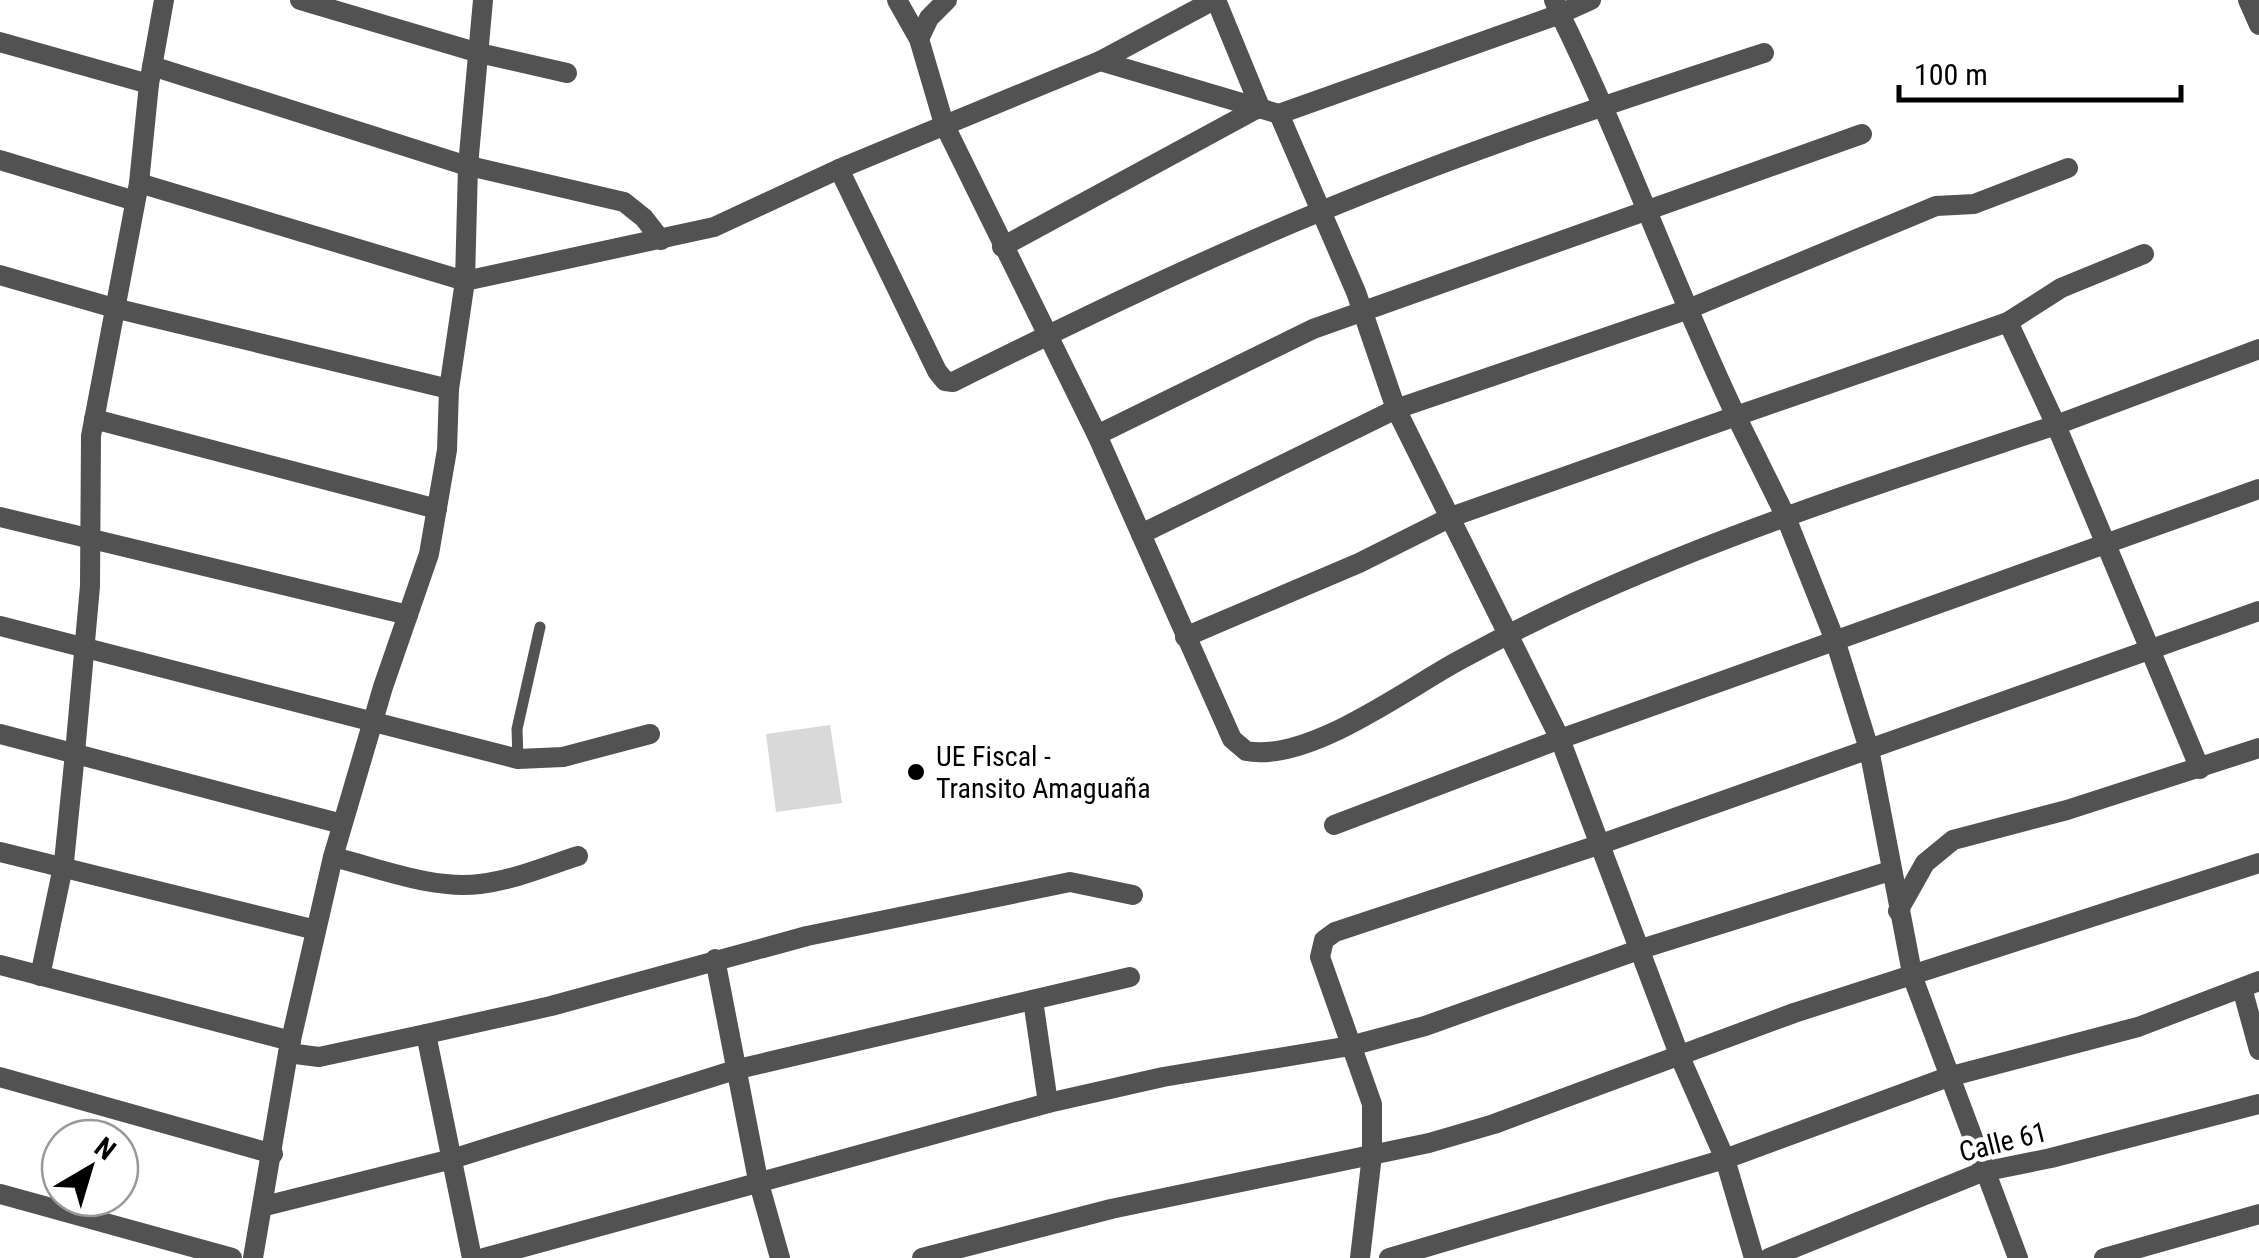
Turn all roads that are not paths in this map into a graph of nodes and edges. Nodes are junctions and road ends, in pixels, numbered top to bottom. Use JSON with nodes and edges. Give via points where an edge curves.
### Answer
{"nodes":[{"id":1,"x":164,"y":0,"type":"edge"},
{"id":2,"x":300,"y":0,"type":"edge"},
{"id":3,"x":483,"y":0,"type":"edge"},
{"id":4,"x":898,"y":0,"type":"edge"},
{"id":5,"x":947,"y":0,"type":"edge"},
{"id":6,"x":1215,"y":0,"type":"edge"},
{"id":7,"x":1591,"y":0,"type":"edge"},
{"id":8,"x":2248,"y":0,"type":"edge"},
{"id":9,"x":1557,"y":7,"type":"edge"},
{"id":10,"x":2259,"y":25,"type":"edge"},
{"id":11,"x":919,"y":39,"type":"junction"},
{"id":12,"x":0,"y":42,"type":"edge"},
{"id":13,"x":479,"y":53,"type":"junction"},
{"id":14,"x":1764,"y":53,"type":"dead end"},
{"id":15,"x":1100,"y":61,"type":"junction"},
{"id":16,"x":567,"y":73,"type":"dead end"},
{"id":17,"x":151,"y":75,"type":"junction"},
{"id":18,"x":1605,"y":105,"type":"junction"},
{"id":19,"x":1269,"y":111,"type":"junction"},
{"id":20,"x":944,"y":124,"type":"junction"},
{"id":21,"x":1862,"y":134,"type":"dead end"},
{"id":22,"x":0,"y":160,"type":"edge"},
{"id":23,"x":468,"y":166,"type":"junction"},
{"id":24,"x":2068,"y":168,"type":"dead end"},
{"id":25,"x":838,"y":169,"type":"junction"},
{"id":26,"x":137,"y":192,"type":"junction"},
{"id":27,"x":1322,"y":211,"type":"junction"},
{"id":28,"x":1647,"y":213,"type":"junction"},
{"id":29,"x":661,"y":240,"type":"junction"},
{"id":30,"x":1002,"y":247,"type":"junction"},
{"id":31,"x":2144,"y":254,"type":"dead end"},
{"id":32,"x":0,"y":275,"type":"edge"},
{"id":33,"x":465,"y":281,"type":"junction"},
{"id":34,"x":114,"y":308,"type":"junction"},
{"id":35,"x":1686,"y":310,"type":"junction"},
{"id":36,"x":1363,"y":312,"type":"junction"},
{"id":37,"x":2008,"y":322,"type":"junction"},
{"id":38,"x":1050,"y":334,"type":"junction"},
{"id":39,"x":2259,"y":349,"type":"edge"},
{"id":40,"x":449,"y":388,"type":"junction"},
{"id":41,"x":1396,"y":409,"type":"junction"},
{"id":42,"x":1736,"y":416,"type":"junction"},
{"id":43,"x":94,"y":419,"type":"junction"},
{"id":44,"x":2056,"y":425,"type":"junction"},
{"id":45,"x":1097,"y":435,"type":"junction"},
{"id":46,"x":2259,"y":488,"type":"edge"},
{"id":47,"x":437,"y":509,"type":"junction"},
{"id":48,"x":1785,"y":515,"type":"junction"},
{"id":49,"x":0,"y":517,"type":"edge"},
{"id":50,"x":1451,"y":517,"type":"junction"},
{"id":51,"x":1141,"y":534,"type":"junction"},
{"id":52,"x":91,"y":537,"type":"junction"},
{"id":53,"x":2103,"y":544,"type":"junction"},
{"id":54,"x":2259,"y":611,"type":"edge"},
{"id":55,"x":408,"y":614,"type":"junction"},
{"id":56,"x":0,"y":626,"type":"edge"},
{"id":57,"x":540,"y":627,"type":"dead end"},
{"id":58,"x":1510,"y":632,"type":"junction"},
{"id":59,"x":1185,"y":638,"type":"junction"},
{"id":60,"x":1836,"y":643,"type":"junction"},
{"id":61,"x":85,"y":648,"type":"junction"},
{"id":62,"x":2147,"y":650,"type":"junction"},
{"id":63,"x":372,"y":724,"type":"junction"},
{"id":64,"x":0,"y":734,"type":"edge"},
{"id":65,"x":650,"y":734,"type":"dead end"},
{"id":66,"x":1560,"y":739,"type":"junction"},
{"id":67,"x":2259,"y":748,"type":"edge"},
{"id":68,"x":1869,"y":749,"type":"junction"},
{"id":69,"x":75,"y":753,"type":"junction"},
{"id":70,"x":518,"y":760,"type":"junction"},
{"id":71,"x":2200,"y":769,"type":"junction"},
{"id":72,"x":342,"y":824,"type":"junction"},
{"id":73,"x":1334,"y":825,"type":"dead end"},
{"id":74,"x":1601,"y":844,"type":"junction"},
{"id":75,"x":0,"y":852,"type":"edge"},
{"id":76,"x":578,"y":856,"type":"dead end"},
{"id":77,"x":333,"y":857,"type":"junction"},
{"id":78,"x":2259,"y":862,"type":"edge"},
{"id":79,"x":63,"y":868,"type":"junction"},
{"id":80,"x":1890,"y":871,"type":"junction"},
{"id":81,"x":1133,"y":895,"type":"dead end"},
{"id":82,"x":1898,"y":910,"type":"junction"},
{"id":83,"x":316,"y":930,"type":"junction"},
{"id":84,"x":1641,"y":949,"type":"junction"},
{"id":85,"x":714,"y":959,"type":"junction"},
{"id":86,"x":0,"y":965,"type":"edge"},
{"id":87,"x":40,"y":976,"type":"junction"},
{"id":88,"x":1130,"y":977,"type":"dead end"},
{"id":89,"x":1912,"y":978,"type":"junction"},
{"id":90,"x":2250,"y":984,"type":"edge"},
{"id":91,"x":1033,"y":1000,"type":"junction"},
{"id":92,"x":426,"y":1034,"type":"junction"},
{"id":93,"x":1350,"y":1046,"type":"junction"},
{"id":94,"x":289,"y":1047,"type":"junction"},
{"id":95,"x":2259,"y":1050,"type":"edge"},
{"id":96,"x":1680,"y":1057,"type":"junction"},
{"id":97,"x":738,"y":1069,"type":"junction"},
{"id":98,"x":0,"y":1077,"type":"edge"},
{"id":99,"x":1948,"y":1078,"type":"junction"},
{"id":100,"x":1048,"y":1102,"type":"junction"},
{"id":101,"x":2259,"y":1104,"type":"edge"},
{"id":102,"x":273,"y":1154,"type":"junction"},
{"id":103,"x":1372,"y":1155,"type":"junction"},
{"id":104,"x":452,"y":1159,"type":"junction"},
{"id":105,"x":1725,"y":1159,"type":"junction"},
{"id":106,"x":1982,"y":1172,"type":"junction"},
{"id":107,"x":758,"y":1180,"type":"junction"},
{"id":108,"x":0,"y":1194,"type":"edge"},
{"id":109,"x":265,"y":1206,"type":"junction"},
{"id":110,"x":2259,"y":1214,"type":"edge"},
{"id":111,"x":183,"y":1251,"type":"edge"},
{"id":112,"x":232,"y":1258,"type":"edge"},
{"id":113,"x":254,"y":1258,"type":"edge"},
{"id":114,"x":472,"y":1258,"type":"edge"},
{"id":115,"x":484,"y":1258,"type":"edge"},
{"id":116,"x":780,"y":1258,"type":"edge"},
{"id":117,"x":922,"y":1258,"type":"edge"},
{"id":118,"x":1360,"y":1258,"type":"edge"},
{"id":119,"x":1389,"y":1258,"type":"edge"},
{"id":120,"x":1754,"y":1258,"type":"edge"},
{"id":121,"x":1768,"y":1258,"type":"edge"},
{"id":122,"x":2018,"y":1258,"type":"edge"},
{"id":123,"x":2104,"y":1258,"type":"edge"}],
"edges":[{"from":1,"to":17,"type":"street"},
{"from":2,"to":13,"type":"street"},
{"from":3,"to":13,"type":"street"},
{"from":4,"to":11,"type":"street"},
{"from":5,"to":11,"type":"street"},
{"from":6,"to":15,"type":"street"},
{"from":6,"to":19,"type":"street"},
{"from":7,"to":9,"type":"street"},
{"from":8,"to":10,"type":"street"},
{"from":9,"to":18,"type":"street"},
{"from":9,"to":19,"type":"street"},
{"from":11,"to":20,"type":"street"},
{"from":12,"to":17,"type":"street"},
{"from":13,"to":16,"type":"street"},
{"from":13,"to":23,"type":"street"},
{"from":14,"to":18,"type":"street"},
{"from":15,"to":19,"type":"street"},
{"from":15,"to":20,"type":"street"},
{"from":17,"to":23,"type":"street"},
{"from":17,"to":26,"type":"street"},
{"from":18,"to":27,"type":"street"},
{"from":18,"to":28,"type":"street"},
{"from":19,"to":27,"type":"street"},
{"from":19,"to":30,"type":"street"},
{"from":20,"to":25,"type":"street"},
{"from":20,"to":30,"type":"street"},
{"from":21,"to":28,"type":"street"},
{"from":22,"to":26,"type":"street"},
{"from":23,"to":29,"type":"street","via":[[624,202]]},
{"from":23,"to":33,"type":"street"},
{"from":24,"to":35,"type":"street","via":[[1974,204],[1926,210]]},
{"from":25,"to":29,"type":"street","via":[[714,227]]},
{"from":25,"to":38,"type":"street","via":[[945,381]]},
{"from":26,"to":33,"type":"street"},
{"from":26,"to":34,"type":"street"},
{"from":27,"to":36,"type":"street"},
{"from":27,"to":38,"type":"street"},
{"from":28,"to":35,"type":"street"},
{"from":28,"to":36,"type":"street"},
{"from":29,"to":33,"type":"street"},
{"from":30,"to":38,"type":"street"},
{"from":31,"to":37,"type":"street","via":[[2061,288]]},
{"from":32,"to":34,"type":"street"},
{"from":33,"to":40,"type":"street"},
{"from":34,"to":40,"type":"street"},
{"from":34,"to":43,"type":"street"},
{"from":35,"to":41,"type":"street"},
{"from":35,"to":42,"type":"street"},
{"from":36,"to":41,"type":"street"},
{"from":36,"to":45,"type":"street","via":[[1313,329]]},
{"from":37,"to":42,"type":"street"},
{"from":37,"to":44,"type":"street"},
{"from":38,"to":45,"type":"street"},
{"from":39,"to":44,"type":"street"},
{"from":40,"to":47,"type":"street"},
{"from":41,"to":50,"type":"street"},
{"from":41,"to":51,"type":"street"},
{"from":42,"to":48,"type":"street"},
{"from":42,"to":50,"type":"street"},
{"from":43,"to":47,"type":"street"},
{"from":43,"to":52,"type":"street"},
{"from":44,"to":48,"type":"street"},
{"from":44,"to":53,"type":"street"},
{"from":45,"to":51,"type":"street"},
{"from":46,"to":53,"type":"street"},
{"from":47,"to":55,"type":"street"},
{"from":48,"to":58,"type":"street"},
{"from":48,"to":60,"type":"street"},
{"from":49,"to":52,"type":"street"},
{"from":50,"to":58,"type":"street"},
{"from":50,"to":59,"type":"street"},
{"from":51,"to":59,"type":"street"},
{"from":52,"to":55,"type":"street"},
{"from":52,"to":61,"type":"street"},
{"from":53,"to":60,"type":"street"},
{"from":53,"to":62,"type":"street"},
{"from":54,"to":62,"type":"street"},
{"from":55,"to":63,"type":"street"},
{"from":56,"to":61,"type":"street"},
{"from":57,"to":70,"type":"lane"},
{"from":58,"to":59,"type":"street","via":[[1326,734],[1293,749],[1260,753],[1232,739]]},
{"from":58,"to":66,"type":"street"},
{"from":60,"to":66,"type":"street"},
{"from":60,"to":68,"type":"street"},
{"from":61,"to":63,"type":"street"},
{"from":61,"to":69,"type":"street"},
{"from":62,"to":68,"type":"street"},
{"from":62,"to":71,"type":"street"},
{"from":63,"to":70,"type":"street"},
{"from":63,"to":72,"type":"street"},
{"from":64,"to":69,"type":"street"},
{"from":65,"to":70,"type":"street","via":[[563,757]]},
{"from":66,"to":73,"type":"street"},
{"from":66,"to":74,"type":"street"},
{"from":67,"to":71,"type":"street"},
{"from":68,"to":74,"type":"street"},
{"from":68,"to":80,"type":"street"},
{"from":69,"to":72,"type":"street"},
{"from":69,"to":79,"type":"street"},
{"from":71,"to":82,"type":"street","via":[[1953,840],[1925,863]]},
{"from":72,"to":77,"type":"street"},
{"from":74,"to":84,"type":"street"},
{"from":74,"to":93,"type":"street","via":[[1324,940],[1320,957]]},
{"from":75,"to":79,"type":"street"},
{"from":76,"to":77,"type":"street","via":[[476,885],[434,882]]},
{"from":77,"to":83,"type":"street"},
{"from":78,"to":89,"type":"street"},
{"from":79,"to":83,"type":"street"},
{"from":79,"to":87,"type":"street"},
{"from":80,"to":82,"type":"street"},
{"from":80,"to":84,"type":"street"},
{"from":81,"to":85,"type":"street","via":[[1070,882]]},
{"from":82,"to":89,"type":"street"},
{"from":83,"to":94,"type":"street"},
{"from":84,"to":93,"type":"street","via":[[1494,1004]]},
{"from":84,"to":96,"type":"street"},
{"from":85,"to":92,"type":"street"},
{"from":85,"to":97,"type":"street"},
{"from":86,"to":87,"type":"street"},
{"from":87,"to":94,"type":"street"},
{"from":88,"to":91,"type":"street"},
{"from":89,"to":96,"type":"street"},
{"from":89,"to":99,"type":"street"},
{"from":90,"to":95,"type":"street"},
{"from":90,"to":99,"type":"street","via":[[2138,1027]]},
{"from":91,"to":97,"type":"street"},
{"from":91,"to":100,"type":"street"},
{"from":92,"to":94,"type":"street","via":[[319,1057]]},
{"from":92,"to":104,"type":"street"},
{"from":93,"to":100,"type":"street"},
{"from":93,"to":103,"type":"street","via":[[1372,1104]]},
{"from":94,"to":102,"type":"street"},
{"from":96,"to":103,"type":"street","via":[[1494,1124]]},
{"from":96,"to":105,"type":"street"},
{"from":97,"to":104,"type":"street"},
{"from":97,"to":107,"type":"street"},
{"from":98,"to":102,"type":"street"},
{"from":99,"to":105,"type":"street"},
{"from":99,"to":106,"type":"street"},
{"from":100,"to":107,"type":"street"},
{"from":101,"to":106,"type":"street","name":"Calle 61"},
{"from":102,"to":109,"type":"street"},
{"from":103,"to":117,"type":"street","via":[[1110,1209]]},
{"from":103,"to":118,"type":"street"},
{"from":104,"to":109,"type":"street"},
{"from":104,"to":114,"type":"street"},
{"from":105,"to":119,"type":"street"},
{"from":105,"to":120,"type":"street"},
{"from":106,"to":121,"type":"street","name":"Calle 61"},
{"from":106,"to":122,"type":"street"},
{"from":107,"to":115,"type":"street"},
{"from":107,"to":116,"type":"street"},
{"from":108,"to":111,"type":"street"},
{"from":109,"to":113,"type":"street"},
{"from":110,"to":123,"type":"street"},
{"from":111,"to":112,"type":"street"}]}
